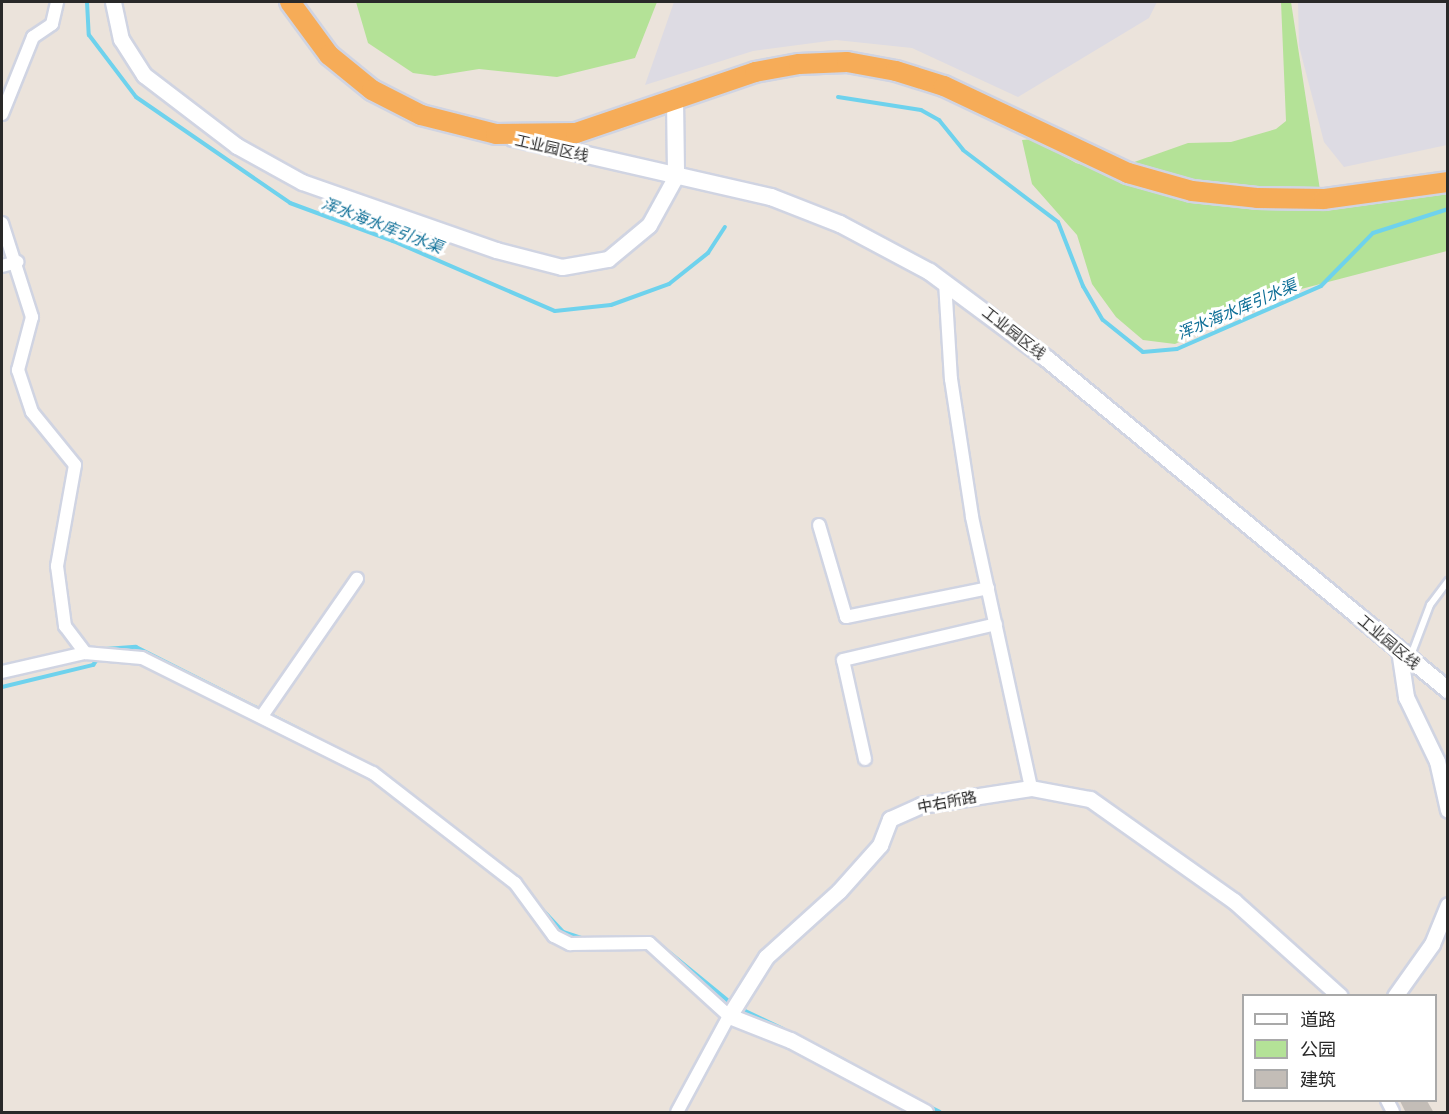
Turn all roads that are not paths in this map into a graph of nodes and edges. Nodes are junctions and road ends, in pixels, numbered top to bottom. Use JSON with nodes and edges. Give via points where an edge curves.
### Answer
{"nodes":[{"id":1,"x":57,"y":2,"type":"edge"},
{"id":2,"x":113,"y":2,"type":"edge"},
{"id":3,"x":290,"y":2,"type":"edge"},
{"id":4,"x":675,"y":100,"type":"junction"},
{"id":5,"x":2,"y":114,"type":"edge"},
{"id":6,"x":496,"y":134,"type":"junction"},
{"id":7,"x":676,"y":176,"type":"junction"},
{"id":8,"x":1448,"y":182,"type":"edge"},
{"id":9,"x":2,"y":223,"type":"edge"},
{"id":10,"x":17,"y":262,"type":"junction"},
{"id":11,"x":2,"y":266,"type":"edge"},
{"id":12,"x":945,"y":282,"type":"junction"},
{"id":13,"x":819,"y":525,"type":"dead end"},
{"id":14,"x":357,"y":579,"type":"dead end"},
{"id":15,"x":1448,"y":581,"type":"edge"},
{"id":16,"x":988,"y":588,"type":"junction"},
{"id":17,"x":996,"y":624,"type":"junction"},
{"id":18,"x":90,"y":654,"type":"junction"},
{"id":19,"x":1405,"y":655,"type":"junction"},
{"id":20,"x":2,"y":672,"type":"edge"},
{"id":21,"x":1448,"y":690,"type":"edge"},
{"id":22,"x":264,"y":712,"type":"junction"},
{"id":23,"x":865,"y":759,"type":"dead end"},
{"id":24,"x":1031,"y":788,"type":"junction"},
{"id":25,"x":1448,"y":810,"type":"edge"},
{"id":26,"x":1448,"y":905,"type":"edge"},
{"id":27,"x":1338,"y":994,"type":"edge"},
{"id":28,"x":1396,"y":994,"type":"edge"},
{"id":29,"x":733,"y":1009,"type":"junction"},
{"id":30,"x":677,"y":1113,"type":"edge"},
{"id":31,"x":925,"y":1113,"type":"edge"}],
"edges":[{"from":1,"to":5,"type":"street","via":[[52,24],[33,37]]},
{"from":2,"to":7,"type":"street","via":[[121,39],[137,66],[175,101],[237,146],[312,186],[496,250],[562,267],[608,259],[649,225]]},
{"from":3,"to":6,"type":"highway","via":[[329,55],[372,90],[421,115]]},
{"from":4,"to":6,"type":"highway","via":[[576,133]]},
{"from":4,"to":7,"type":"main road"},
{"from":4,"to":8,"type":"highway","via":[[779,66],[847,62],[896,71],[944,86],[1128,173],[1192,191],[1257,198],[1324,199]]},
{"from":6,"to":7,"type":"main road","name":"工业园区线"},
{"from":7,"to":12,"type":"main road","name":"工业园区线","via":[[751,190],[803,208]]},
{"from":9,"to":10,"type":"street"},
{"from":10,"to":11,"type":"street"},
{"from":10,"to":18,"type":"street","via":[[32,317],[18,370],[32,412],[75,465],[57,566],[65,626]]},
{"from":12,"to":16,"type":"street","via":[[951,379]]},
{"from":12,"to":19,"type":"main road","name":"工业园区线","via":[[1056,366]]},
{"from":13,"to":16,"type":"street","via":[[846,617]]},
{"from":14,"to":22,"type":"street"},
{"from":15,"to":19,"type":"lane","via":[[1430,605]]},
{"from":16,"to":17,"type":"street"},
{"from":17,"to":23,"type":"street","via":[[843,660]]},
{"from":17,"to":24,"type":"street"},
{"from":18,"to":20,"type":"street"},
{"from":18,"to":22,"type":"street","via":[[142,658]]},
{"from":19,"to":21,"type":"main road","name":"工业园区线"},
{"from":19,"to":25,"type":"street","via":[[1406,698],[1437,761]]},
{"from":22,"to":29,"type":"street","via":[[373,773],[515,883],[554,936],[570,944],[649,943]]},
{"from":24,"to":27,"type":"street","name":"中右所路","via":[[1090,799],[1124,821],[1234,901]]},
{"from":24,"to":29,"type":"street","name":"中右所路","via":[[921,804],[890,819],[880,846],[839,891],[766,957]]},
{"from":26,"to":28,"type":"street","via":[[1432,944]]},
{"from":29,"to":30,"type":"street"},
{"from":29,"to":31,"type":"street"}]}
